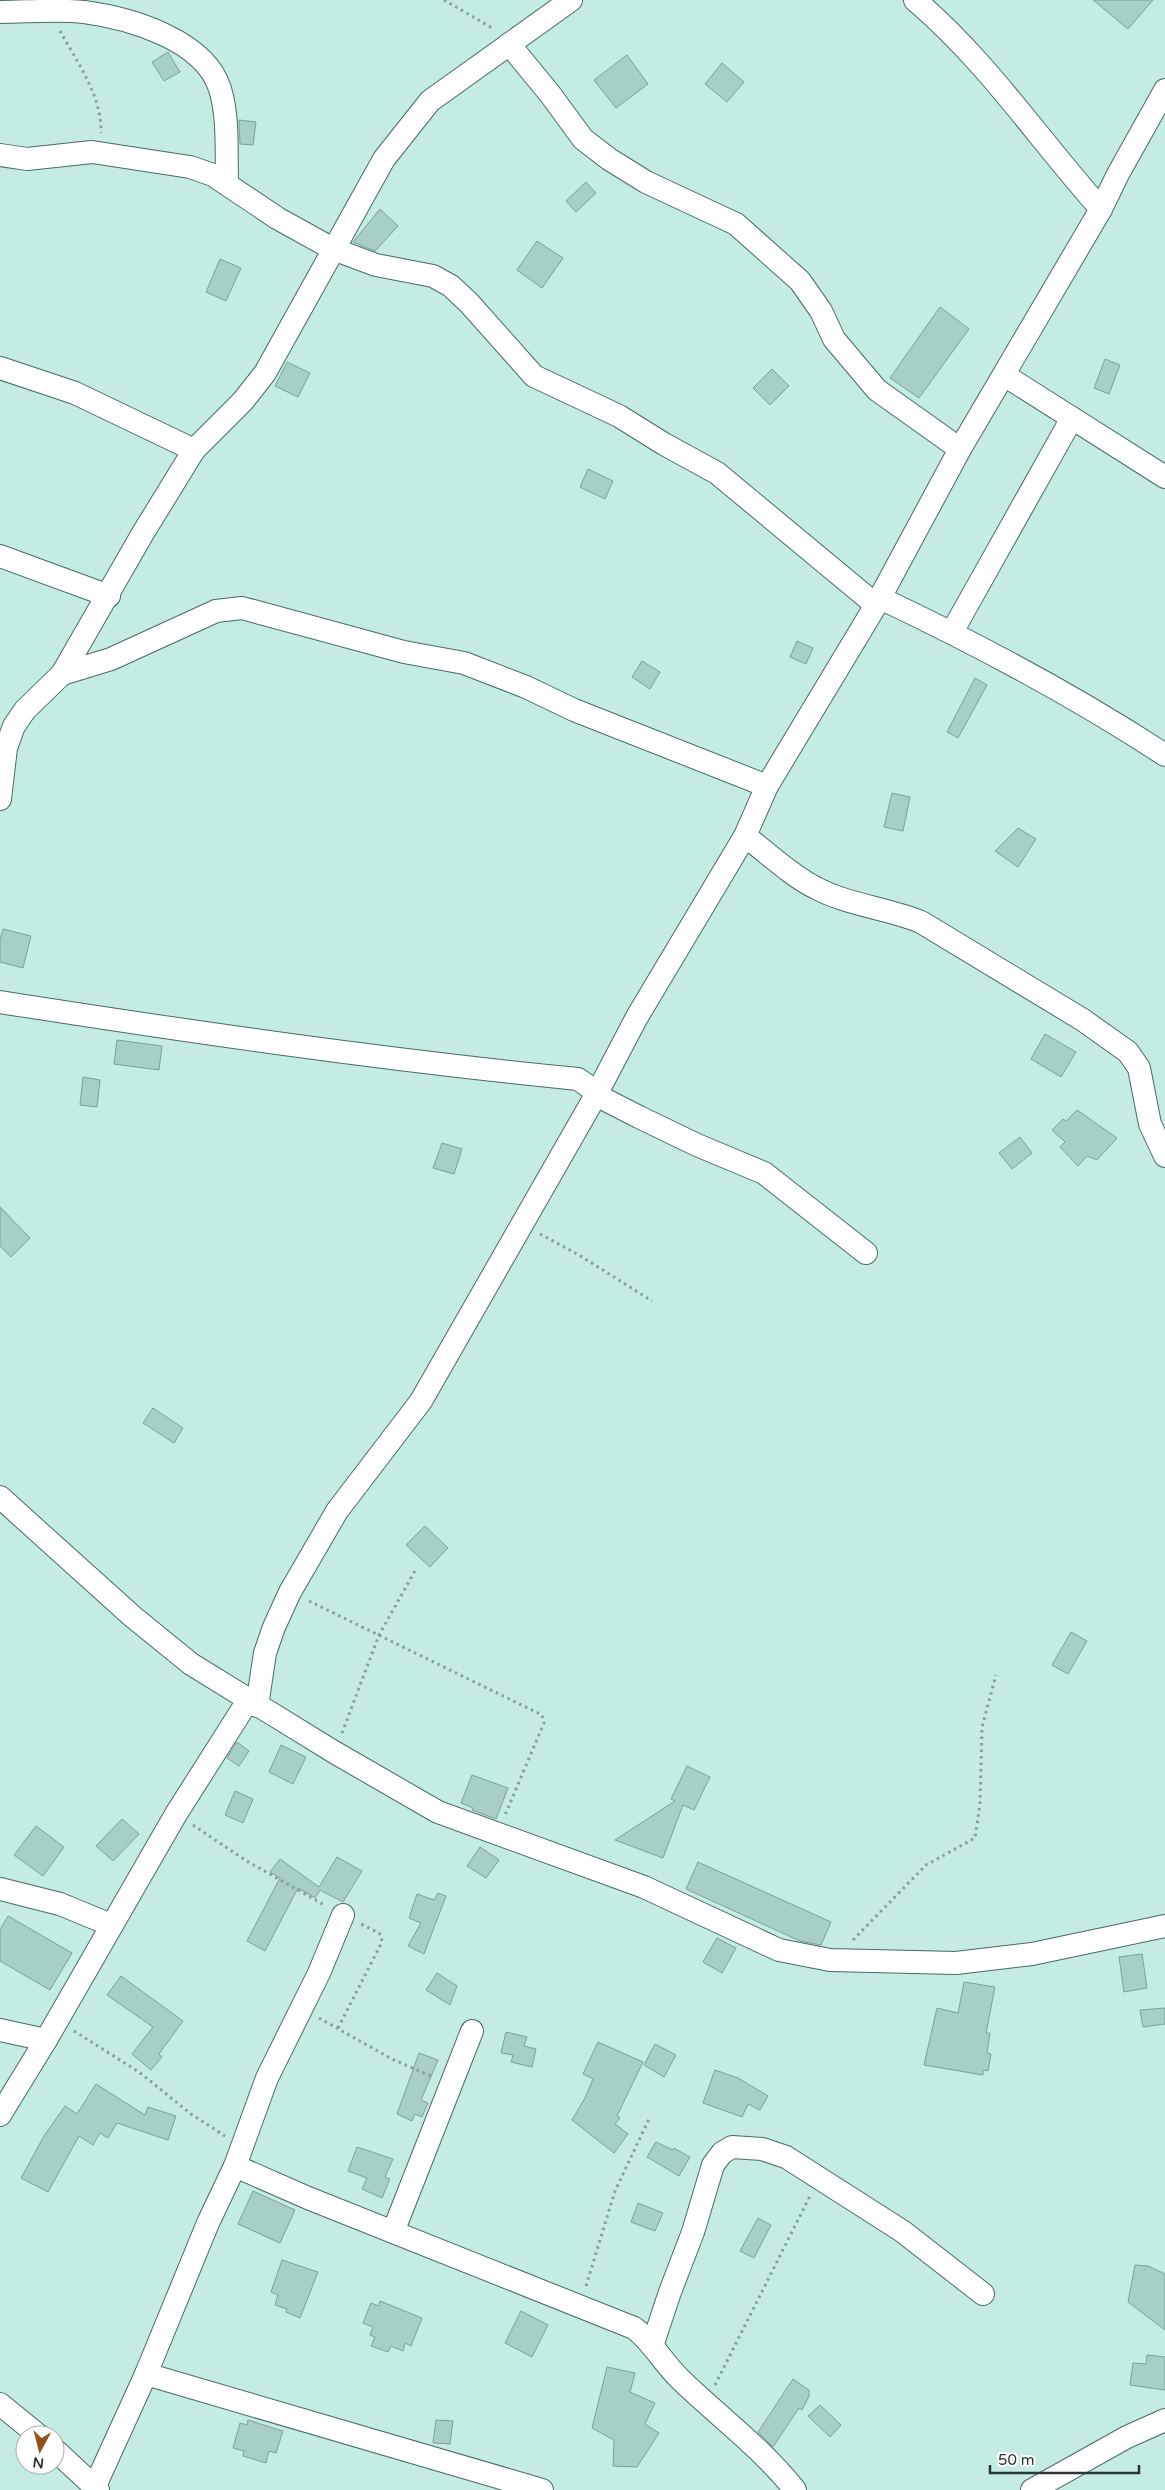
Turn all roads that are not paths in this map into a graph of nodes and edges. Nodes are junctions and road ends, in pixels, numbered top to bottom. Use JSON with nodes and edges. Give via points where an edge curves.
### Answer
{"nodes":[{"id":1,"x":571,"y":0,"type":"edge"},
{"id":2,"x":915,"y":0,"type":"edge"},
{"id":3,"x":0,"y":12,"type":"edge"},
{"id":4,"x":511,"y":42,"type":"junction"},
{"id":5,"x":1165,"y":90,"type":"edge"},
{"id":6,"x":0,"y":155,"type":"edge"},
{"id":7,"x":227,"y":184,"type":"junction"},
{"id":8,"x":1102,"y":209,"type":"junction"},
{"id":9,"x":333,"y":249,"type":"junction"},
{"id":10,"x":0,"y":368,"type":"edge"},
{"id":11,"x":1004,"y":374,"type":"junction"},
{"id":12,"x":1072,"y":418,"type":"junction"},
{"id":13,"x":960,"y":449,"type":"junction"},
{"id":14,"x":194,"y":450,"type":"junction"},
{"id":15,"x":1165,"y":477,"type":"edge"},
{"id":16,"x":0,"y":556,"type":"edge"},
{"id":17,"x":108,"y":596,"type":"junction"},
{"id":18,"x":878,"y":601,"type":"junction"},
{"id":19,"x":952,"y":632,"type":"junction"},
{"id":20,"x":62,"y":674,"type":"junction"},
{"id":21,"x":7,"y":723,"type":"edge"},
{"id":22,"x":1165,"y":755,"type":"edge"},
{"id":23,"x":767,"y":786,"type":"junction"},
{"id":24,"x":0,"y":800,"type":"edge"},
{"id":25,"x":745,"y":836,"type":"junction"},
{"id":26,"x":0,"y":1002,"type":"edge"},
{"id":27,"x":596,"y":1095,"type":"junction"},
{"id":28,"x":1165,"y":1156,"type":"edge"},
{"id":29,"x":866,"y":1253,"type":"dead end"},
{"id":30,"x":0,"y":1497,"type":"edge"},
{"id":31,"x":253,"y":1703,"type":"junction"},
{"id":32,"x":0,"y":1890,"type":"edge"},
{"id":33,"x":343,"y":1915,"type":"road end"},
{"id":34,"x":111,"y":1925,"type":"junction"},
{"id":35,"x":1165,"y":1926,"type":"edge"},
{"id":36,"x":0,"y":2030,"type":"edge"},
{"id":37,"x":52,"y":2031,"type":"junction"},
{"id":38,"x":472,"y":2031,"type":"dead end"},
{"id":39,"x":0,"y":2115,"type":"edge"},
{"id":40,"x":238,"y":2157,"type":"junction"},
{"id":41,"x":394,"y":2232,"type":"junction"},
{"id":42,"x":983,"y":2294,"type":"dead end"},
{"id":43,"x":652,"y":2346,"type":"junction"},
{"id":44,"x":146,"y":2374,"type":"junction"},
{"id":45,"x":0,"y":2404,"type":"edge"},
{"id":46,"x":1165,"y":2420,"type":"edge"},
{"id":47,"x":26,"y":2425,"type":"edge"},
{"id":48,"x":65,"y":2459,"type":"edge"},
{"id":49,"x":96,"y":2488,"type":"edge"},
{"id":50,"x":542,"y":2490,"type":"edge"},
{"id":51,"x":795,"y":2490,"type":"edge"},
{"id":52,"x":1032,"y":2490,"type":"edge"}],
"edges":[{"from":1,"to":4,"type":"street"},
{"from":2,"to":8,"type":"street","via":[[936,17],[986,70]]},
{"from":3,"to":7,"type":"street","via":[[82,12],[120,18],[184,44],[199,55],[214,74],[220,90]]},
{"from":4,"to":9,"type":"street","via":[[430,101],[384,159]]},
{"from":4,"to":13,"type":"street","via":[[583,139],[646,182],[736,224],[800,281],[821,311],[834,339],[877,390]]},
{"from":5,"to":8,"type":"street"},
{"from":6,"to":7,"type":"street","via":[[27,159],[101,153],[190,167]]},
{"from":7,"to":9,"type":"street","via":[[277,218]]},
{"from":8,"to":11,"type":"street"},
{"from":9,"to":14,"type":"street","via":[[266,373]]},
{"from":9,"to":18,"type":"street","via":[[376,265],[434,276],[451,286],[534,376],[619,416],[717,473]]},
{"from":10,"to":14,"type":"street","via":[[75,393]]},
{"from":11,"to":12,"type":"street"},
{"from":11,"to":13,"type":"street"},
{"from":12,"to":15,"type":"street"},
{"from":12,"to":19,"type":"street"},
{"from":13,"to":18,"type":"street"},
{"from":14,"to":17,"type":"street"},
{"from":16,"to":17,"type":"street"},
{"from":17,"to":20,"type":"street"},
{"from":18,"to":19,"type":"street"},
{"from":18,"to":23,"type":"street"},
{"from":19,"to":22,"type":"street","via":[[1132,733]]},
{"from":20,"to":21,"type":"street"},
{"from":20,"to":23,"type":"street","via":[[112,659],[216,611],[242,608],[404,652],[464,662]]},
{"from":21,"to":24,"type":"street"},
{"from":23,"to":25,"type":"street"},
{"from":25,"to":27,"type":"street","via":[[637,1017]]},
{"from":25,"to":28,"type":"street","via":[[814,888],[921,922],[1083,1020],[1128,1052],[1139,1068],[1150,1124]]},
{"from":26,"to":27,"type":"street","via":[[442,1066],[578,1079]]},
{"from":27,"to":29,"type":"street","via":[[697,1145],[764,1173]]},
{"from":27,"to":31,"type":"street","via":[[421,1401],[337,1511],[290,1592],[274,1627]]},
{"from":30,"to":31,"type":"street","via":[[132,1616],[191,1664]]},
{"from":31,"to":34,"type":"street","via":[[176,1814]]},
{"from":31,"to":35,"type":"street","via":[[438,1812],[644,1887],[779,1950],[830,1960],[956,1963],[1032,1954]]},
{"from":32,"to":34,"type":"street","via":[[60,1904]]},
{"from":33,"to":40,"type":"street","via":[[267,2078]]},
{"from":34,"to":37,"type":"street"},
{"from":36,"to":37,"type":"street"},
{"from":37,"to":39,"type":"street"},
{"from":38,"to":41,"type":"street"},
{"from":40,"to":41,"type":"street"},
{"from":40,"to":44,"type":"street"},
{"from":41,"to":43,"type":"street","via":[[627,2324],[643,2334]]},
{"from":42,"to":43,"type":"street","via":[[902,2230],[786,2157],[762,2149],[732,2148],[722,2153],[713,2165]]},
{"from":43,"to":51,"type":"street","via":[[669,2368]]},
{"from":44,"to":49,"type":"street"},
{"from":44,"to":50,"type":"street"},
{"from":45,"to":47,"type":"street"},
{"from":46,"to":52,"type":"street"},
{"from":48,"to":49,"type":"street"}]}
